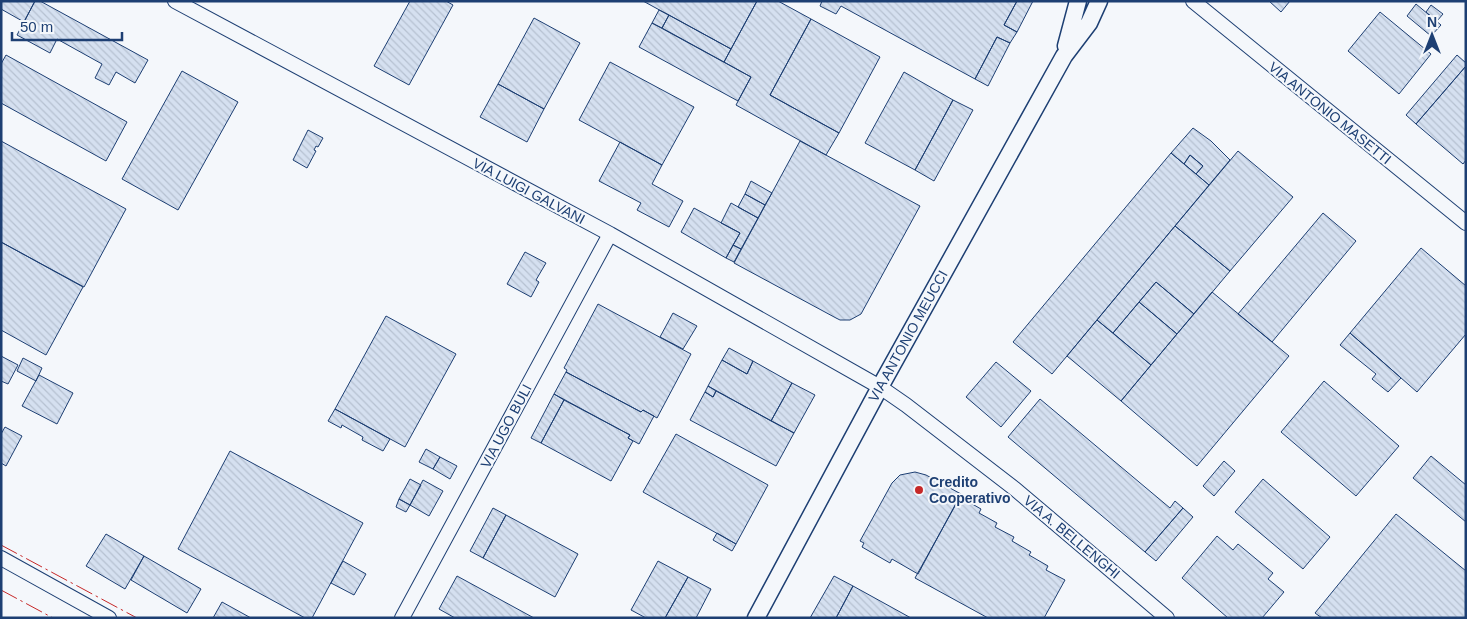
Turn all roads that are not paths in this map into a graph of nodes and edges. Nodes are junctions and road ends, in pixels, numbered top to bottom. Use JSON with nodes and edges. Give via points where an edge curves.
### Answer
{"nodes":[{"id":1,"x":175,"y":1,"type":"edge"},
{"id":2,"x":1078,"y":1,"type":"edge"},
{"id":3,"x":1099,"y":1,"type":"edge"},
{"id":4,"x":1193,"y":2,"type":"edge"},
{"id":5,"x":1064,"y":56,"type":"junction"},
{"id":6,"x":1466,"y":223,"type":"edge"},
{"id":7,"x":610,"y":234,"type":"junction"},
{"id":8,"x":880,"y":387,"type":"junction"},
{"id":9,"x":1,"y":558,"type":"edge"},
{"id":10,"x":109,"y":618,"type":"edge"},
{"id":11,"x":402,"y":618,"type":"edge"},
{"id":12,"x":756,"y":618,"type":"edge"},
{"id":13,"x":1167,"y":618,"type":"edge"}],
"edges":[{"from":1,"to":7,"type":"street","name":"VIA LUIGI GALVANI"},
{"from":2,"to":5,"type":"street","name":"VIA ANTONIO MEUCCI"},
{"from":3,"to":5,"type":"street","name":"VIA ANTONIO MEUCCI","via":[[1089,23]]},
{"from":4,"to":6,"type":"street","name":"VIA ANTONIO MASETTI"},
{"from":5,"to":8,"type":"street","name":"VIA ANTONIO MEUCCI"},
{"from":7,"to":8,"type":"street","name":"VIA LUIGI GALVANI"},
{"from":7,"to":11,"type":"street","name":"VIA UGO BULI"},
{"from":8,"to":12,"type":"street","name":"VIA ANTONIO MEUCCI"},
{"from":8,"to":13,"type":"street","name":"VIA A. BELLENGHI","via":[[1015,489]]},
{"from":9,"to":10,"type":"street"}]}
